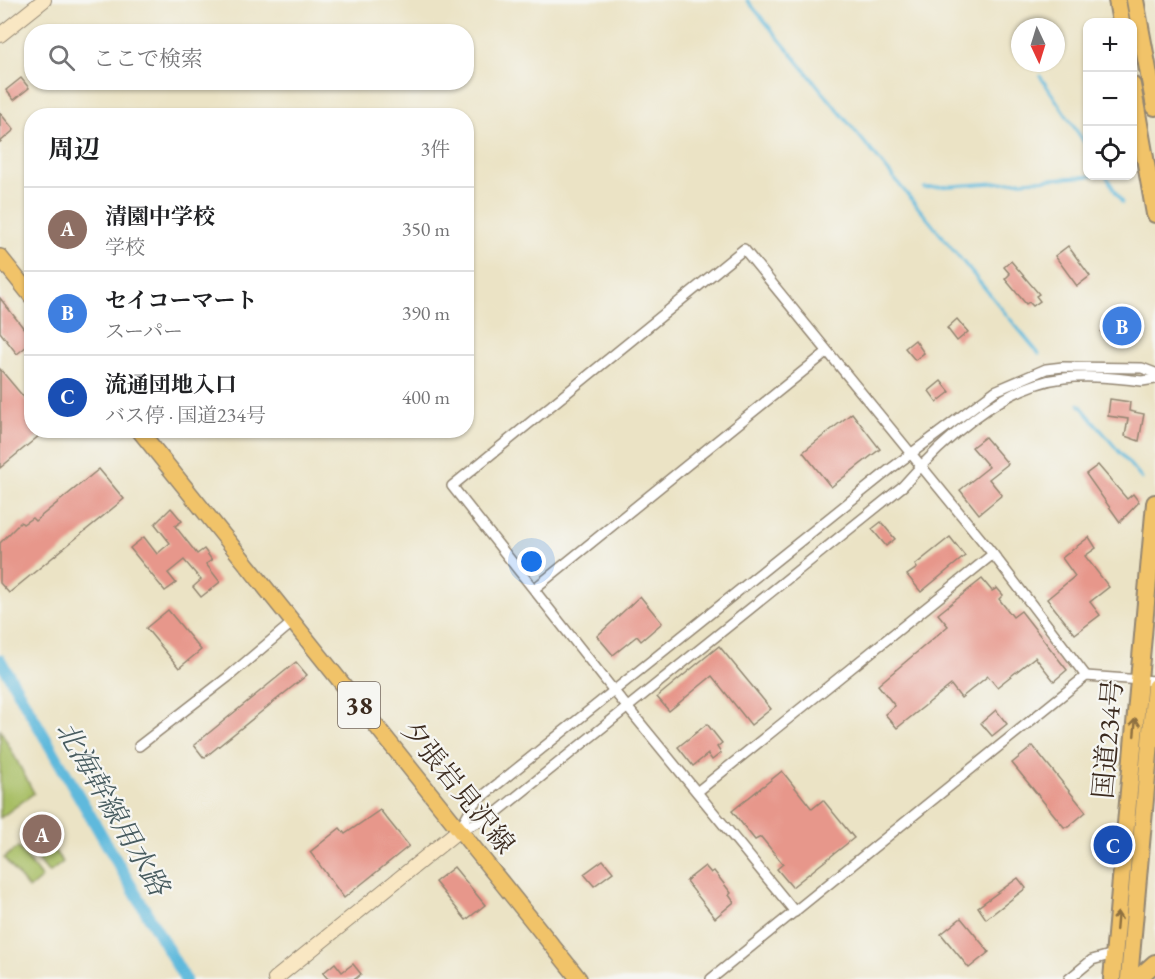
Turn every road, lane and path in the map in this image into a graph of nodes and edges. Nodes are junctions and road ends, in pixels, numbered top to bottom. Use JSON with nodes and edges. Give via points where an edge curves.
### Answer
{"nodes":[{"id":1,"x":44,"y":0,"type":"edge"},
{"id":2,"x":1117,"y":0,"type":"edge"},
{"id":3,"x":1136,"y":0,"type":"edge"},
{"id":4,"x":1120,"y":18,"type":"edge"},
{"id":5,"x":0,"y":35,"type":"edge"},
{"id":6,"x":1151,"y":66,"type":"edge"},
{"id":7,"x":1155,"y":107,"type":"edge"},
{"id":8,"x":1137,"y":109,"type":"edge"},
{"id":9,"x":1153,"y":187,"type":"edge"},
{"id":10,"x":1155,"y":214,"type":"edge"},
{"id":11,"x":0,"y":257,"type":"edge"},
{"id":12,"x":24,"y":287,"type":"edge"},
{"id":13,"x":827,"y":352,"type":"junction"},
{"id":14,"x":1155,"y":373,"type":"edge"},
{"id":15,"x":1155,"y":379,"type":"edge"},
{"id":16,"x":145,"y":438,"type":"edge"},
{"id":17,"x":911,"y":455,"type":"junction"},
{"id":18,"x":921,"y":466,"type":"junction"},
{"id":19,"x":1155,"y":503,"type":"edge"},
{"id":20,"x":993,"y":554,"type":"junction"},
{"id":21,"x":534,"y":589,"type":"junction"},
{"id":22,"x":293,"y":622,"type":"junction"},
{"id":23,"x":1086,"y":675,"type":"junction"},
{"id":24,"x":1150,"y":682,"type":"edge"},
{"id":25,"x":614,"y":691,"type":"junction"},
{"id":26,"x":628,"y":707,"type":"junction"},
{"id":27,"x":139,"y":746,"type":"dead end"},
{"id":28,"x":697,"y":792,"type":"junction"},
{"id":29,"x":459,"y":830,"type":"junction"},
{"id":30,"x":795,"y":912,"type":"junction"},
{"id":31,"x":1123,"y":952,"type":"junction"},
{"id":32,"x":1155,"y":963,"type":"edge"},
{"id":33,"x":275,"y":979,"type":"edge"},
{"id":34,"x":579,"y":979,"type":"edge"},
{"id":35,"x":711,"y":979,"type":"edge"},
{"id":36,"x":1069,"y":979,"type":"edge"},
{"id":37,"x":1112,"y":979,"type":"edge"},
{"id":38,"x":1129,"y":979,"type":"edge"},
{"id":39,"x":1137,"y":979,"type":"edge"}],
"edges":[{"from":1,"to":5,"type":"street"},
{"from":2,"to":4,"type":"highway"},
{"from":3,"to":6,"type":"highway"},
{"from":6,"to":7,"type":"highway"},
{"from":8,"to":9,"type":"highway"},
{"from":9,"to":10,"type":"highway"},
{"from":11,"to":12,"type":"main road"},
{"from":13,"to":17,"type":"street"},
{"from":13,"to":21,"type":"street"},
{"from":13,"to":21,"type":"street","via":[[744,249],[734,256],[452,486]]},
{"from":14,"to":17,"type":"street","via":[[1110,366],[1046,369],[995,391]]},
{"from":15,"to":18,"type":"street","via":[[1063,378],[1025,387],[995,404]]},
{"from":16,"to":22,"type":"main road","name":"夕張岩見沢線","number":"38"},
{"from":17,"to":18,"type":"street"},
{"from":17,"to":25,"type":"street"},
{"from":18,"to":20,"type":"street"},
{"from":18,"to":26,"type":"street","via":[[903,486]]},
{"from":19,"to":24,"type":"highway","name":"国道234号"},
{"from":20,"to":23,"type":"street"},
{"from":20,"to":28,"type":"street"},
{"from":21,"to":25,"type":"street"},
{"from":22,"to":27,"type":"street"},
{"from":22,"to":29,"type":"main road","name":"夕張岩見沢線","number":"38"},
{"from":23,"to":24,"type":"street"},
{"from":23,"to":30,"type":"street"},
{"from":24,"to":31,"type":"highway","name":"国道234号"},
{"from":25,"to":26,"type":"street"},
{"from":25,"to":29,"type":"street","via":[[474,803]]},
{"from":26,"to":28,"type":"street"},
{"from":26,"to":29,"type":"street","via":[[491,817]]},
{"from":28,"to":30,"type":"street"},
{"from":29,"to":33,"type":"street"},
{"from":29,"to":34,"type":"main road","name":"夕張岩見沢線","number":"38"},
{"from":30,"to":35,"type":"street"},
{"from":31,"to":36,"type":"street","via":[[1092,960]]},
{"from":31,"to":37,"type":"highway","name":"国道234号"},
{"from":31,"to":38,"type":"highway","name":"国道234号"},
{"from":32,"to":39,"type":"highway"}]}
